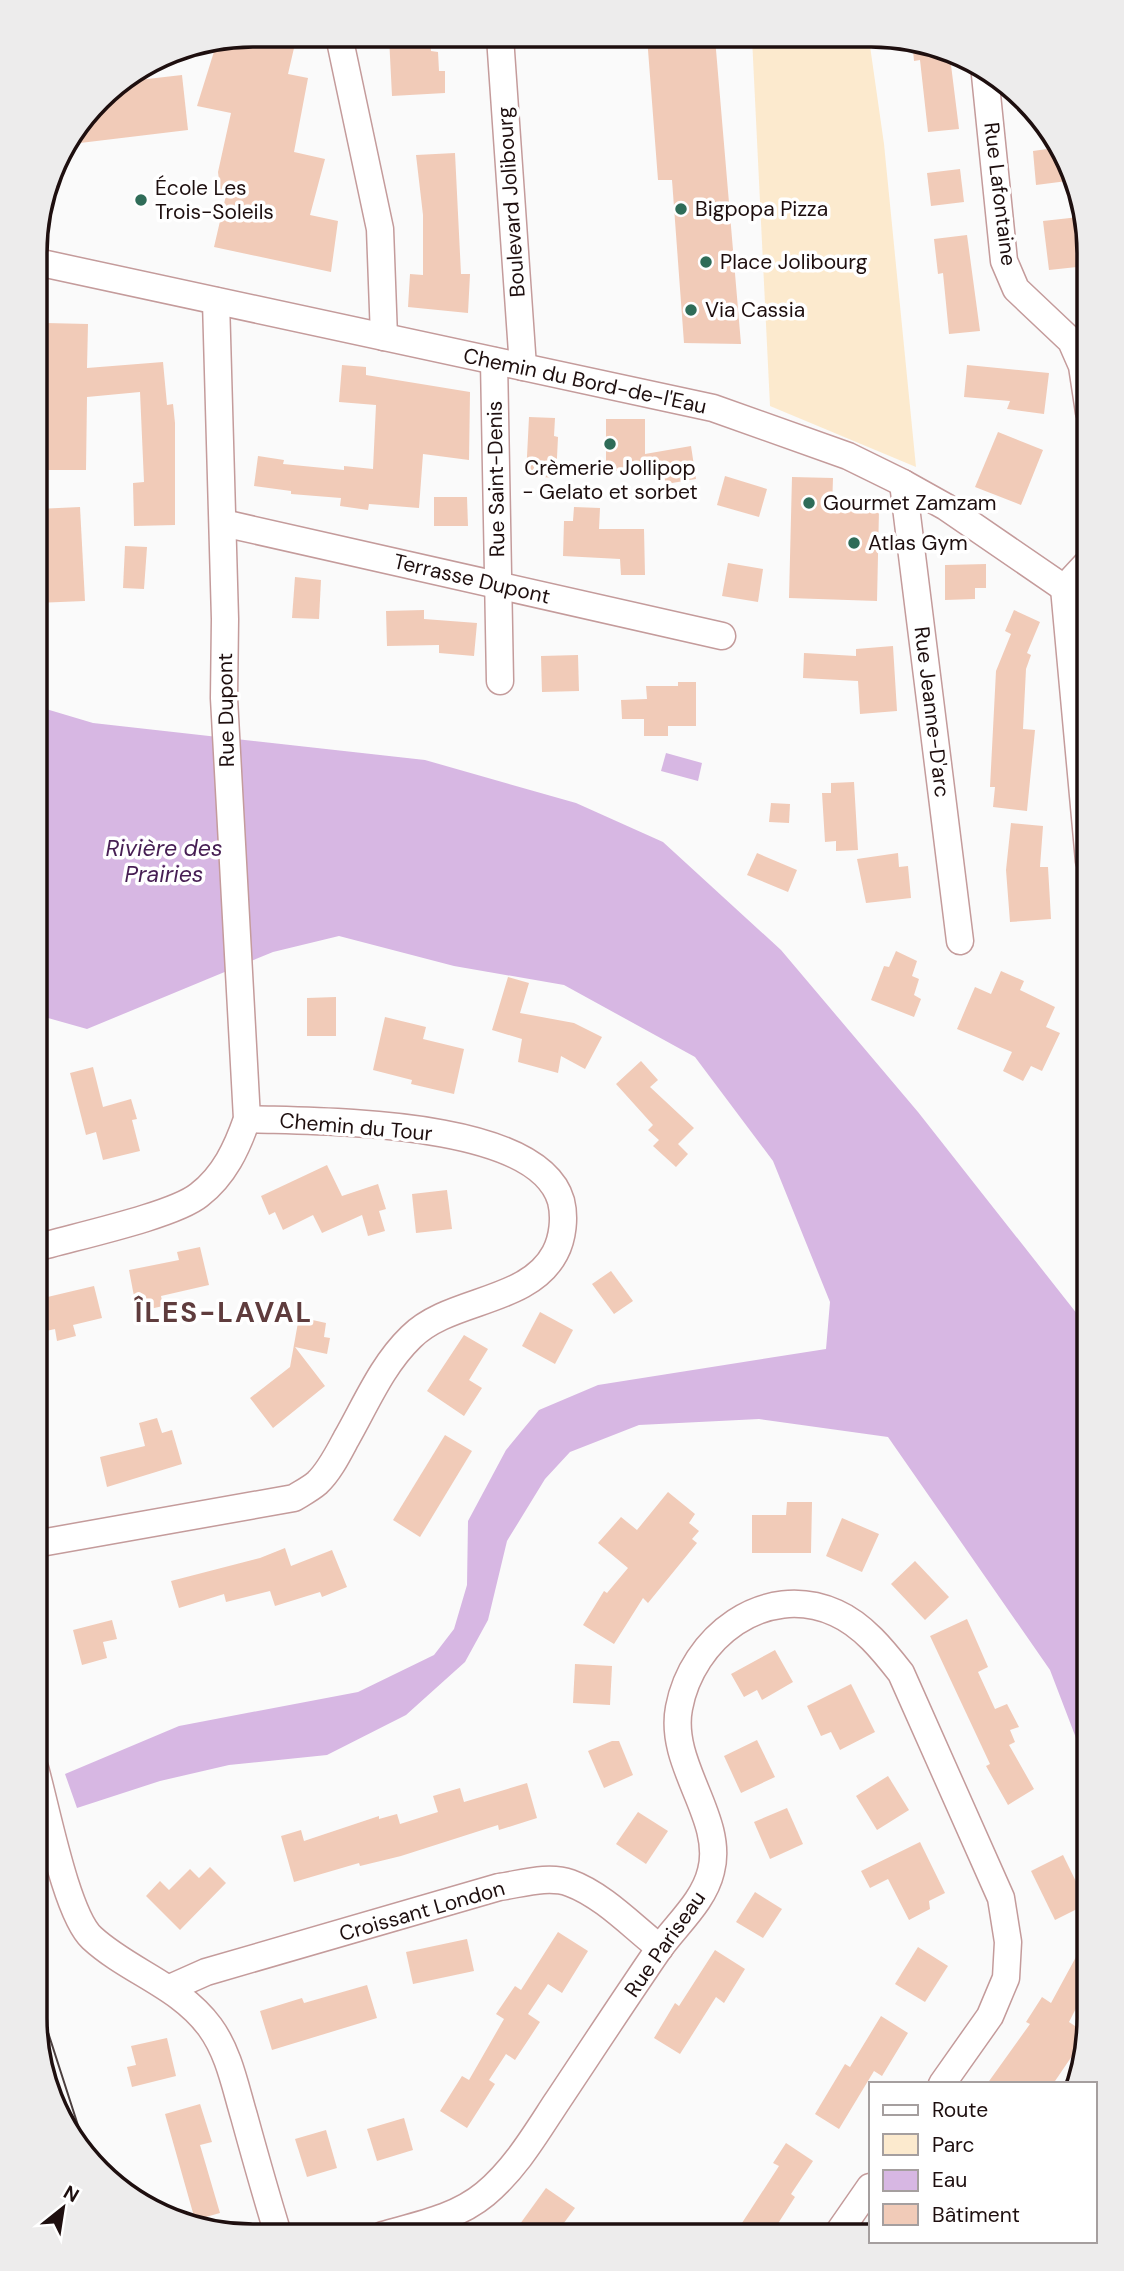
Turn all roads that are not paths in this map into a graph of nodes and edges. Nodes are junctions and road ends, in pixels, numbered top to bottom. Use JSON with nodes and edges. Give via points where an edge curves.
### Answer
{"nodes":[{"id":1,"x":342,"y":48,"type":"edge"},
{"id":2,"x":501,"y":48,"type":"edge"},
{"id":3,"x":986,"y":83,"type":"edge"},
{"id":4,"x":48,"y":264,"type":"edge"},
{"id":5,"x":216,"y":301,"type":"junction"},
{"id":6,"x":384,"y":337,"type":"junction"},
{"id":7,"x":1077,"y":353,"type":"edge"},
{"id":8,"x":494,"y":360,"type":"junction"},
{"id":9,"x":523,"y":367,"type":"junction"},
{"id":10,"x":903,"y":483,"type":"junction"},
{"id":11,"x":223,"y":523,"type":"junction"},
{"id":12,"x":1077,"y":574,"type":"edge"},
{"id":13,"x":498,"y":585,"type":"junction"},
{"id":14,"x":1064,"y":588,"type":"junction"},
{"id":15,"x":1077,"y":600,"type":"edge"},
{"id":16,"x":722,"y":636,"type":"dead end"},
{"id":17,"x":500,"y":681,"type":"dead end"},
{"id":18,"x":1077,"y":727,"type":"edge"},
{"id":19,"x":960,"y":941,"type":"dead end"},
{"id":20,"x":247,"y":1119,"type":"junction"},
{"id":21,"x":47,"y":1245,"type":"edge"},
{"id":22,"x":47,"y":1542,"type":"edge"},
{"id":23,"x":47,"y":1812,"type":"edge"},
{"id":24,"x":660,"y":1948,"type":"junction"},
{"id":25,"x":170,"y":1987,"type":"junction"},
{"id":26,"x":943,"y":2082,"type":"edge"},
{"id":27,"x":869,"y":2188,"type":"edge"},
{"id":28,"x":275,"y":2224,"type":"edge"},
{"id":29,"x":424,"y":2224,"type":"edge"},
{"id":30,"x":844,"y":2224,"type":"edge"}],
"edges":[{"from":1,"to":6,"type":"street","via":[[380,229]]},
{"from":2,"to":9,"type":"street","name":"Boulevard Jolibourg"},
{"from":3,"to":7,"type":"street","name":"Rue Lafontaine","via":[[1004,261],[1016,289],[1072,341]]},
{"from":4,"to":5,"type":"street","name":"Chemin du Bord-de-l'Eau"},
{"from":5,"to":6,"type":"street","name":"Chemin du Bord-de-l'Eau"},
{"from":5,"to":11,"type":"street","name":"Rue Dupont"},
{"from":6,"to":8,"type":"street","name":"Chemin du Bord-de-l'Eau"},
{"from":8,"to":9,"type":"street","name":"Chemin du Bord-de-l'Eau"},
{"from":8,"to":13,"type":"street","name":"Rue Saint-Denis"},
{"from":9,"to":10,"type":"street","name":"Chemin du Bord-de-l'Eau","via":[[713,408],[848,456]]},
{"from":10,"to":14,"type":"street","name":"Chemin du Bord-de-l'Eau"},
{"from":10,"to":19,"type":"street","name":"Rue Jeanne-D'arc"},
{"from":11,"to":13,"type":"street","name":"Terrasse Dupont"},
{"from":11,"to":20,"type":"street","name":"Rue Dupont","via":[[224,698]]},
{"from":12,"to":14,"type":"street"},
{"from":13,"to":16,"type":"street","name":"Terrasse Dupont"},
{"from":13,"to":17,"type":"street","name":"Rue Saint-Denis"},
{"from":14,"to":15,"type":"street","name":"Chemin du Bord-de-l'Eau"},
{"from":14,"to":18,"type":"street"},
{"from":20,"to":21,"type":"street","via":[[237,1148],[198,1197]]},
{"from":20,"to":22,"type":"street","name":"Chemin du Tour","via":[[385,1125],[496,1147],[528,1161],[558,1192],[564,1213],[555,1253],[516,1288],[440,1317],[413,1334],[391,1357],[337,1458],[318,1483],[294,1497]]},
{"from":23,"to":25,"type":"street","via":[[75,1914],[89,1936]]},
{"from":24,"to":25,"type":"street","name":"Croissant London","via":[[594,1896],[569,1883],[542,1880],[499,1887],[206,1972]]},
{"from":24,"to":26,"type":"street","name":"Rue Pariseau","via":[[704,1891],[712,1869],[713,1841],[678,1746],[678,1711],[686,1678],[707,1645],[733,1621],[775,1606],[809,1606],[836,1613],[879,1645],[901,1673],[1001,1898],[1008,1942],[1006,1978],[990,2015]]},
{"from":24,"to":29,"type":"street","name":"Rue Pariseau","via":[[516,2161],[484,2195]]},
{"from":25,"to":28,"type":"street","via":[[211,2028],[227,2058]]},
{"from":27,"to":30,"type":"street"}]}
